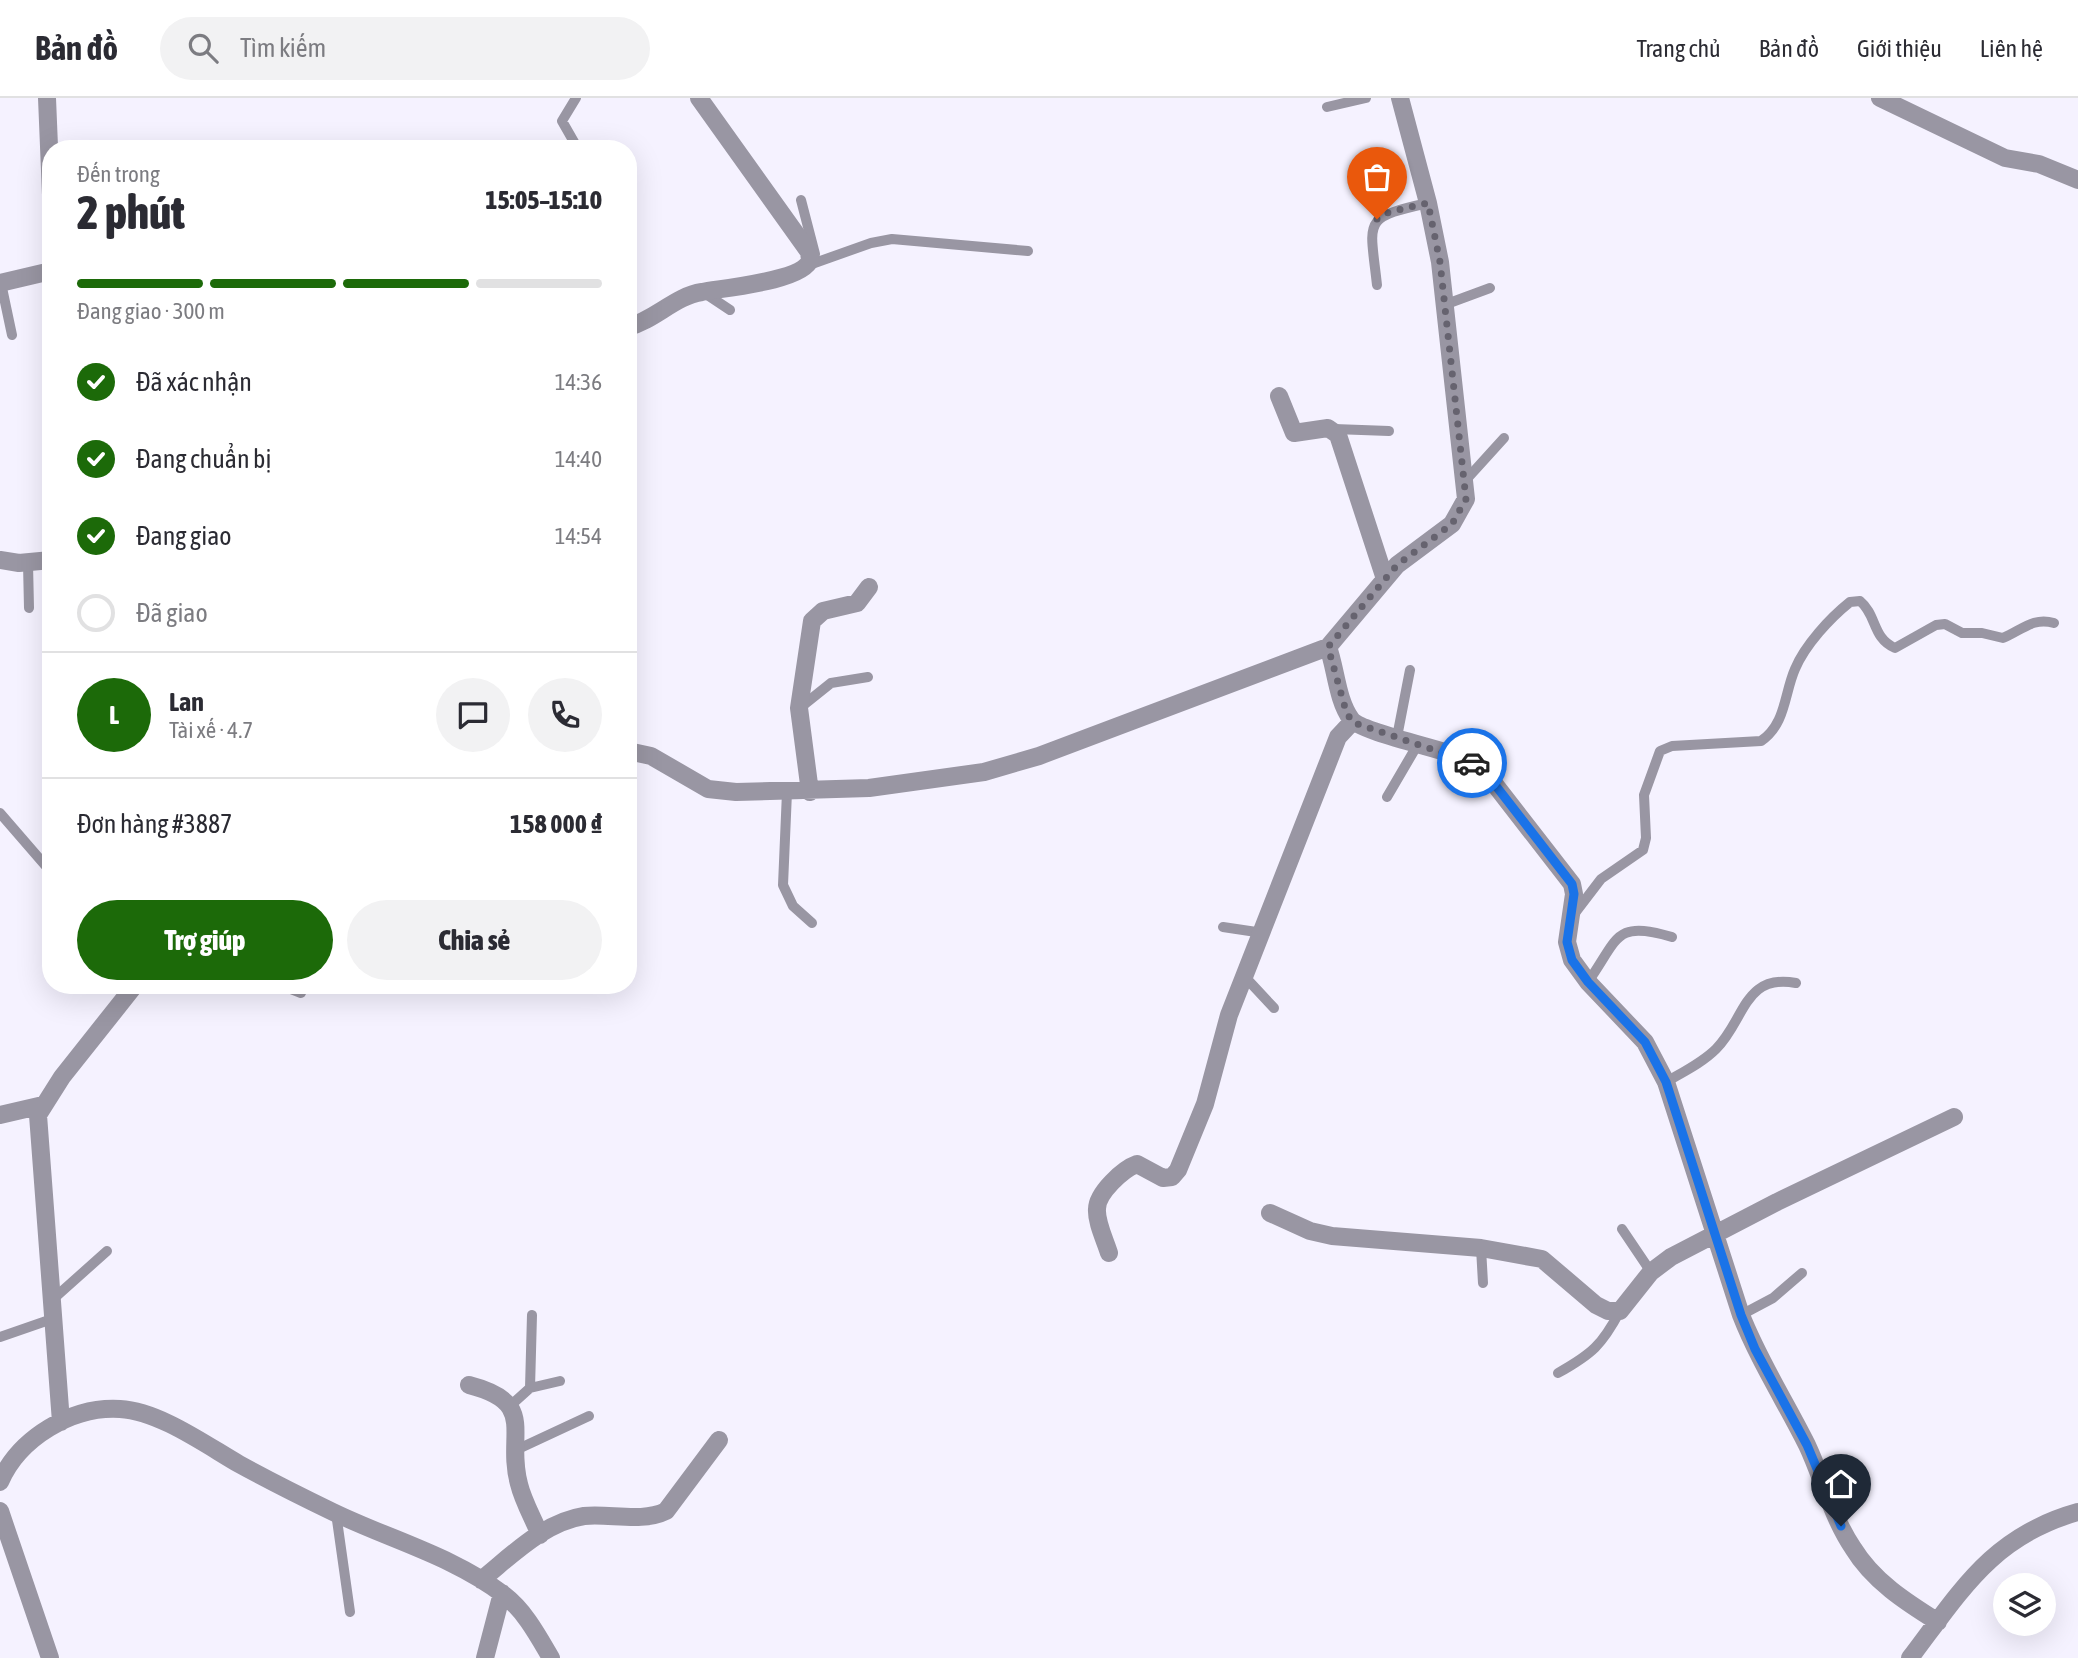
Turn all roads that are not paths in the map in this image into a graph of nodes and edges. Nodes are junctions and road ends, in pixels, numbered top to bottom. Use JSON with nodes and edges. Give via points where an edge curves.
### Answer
{"nodes":[{"id":1,"x":47,"y":98,"type":"edge"},
{"id":2,"x":576,"y":98,"type":"edge"},
{"id":3,"x":699,"y":98,"type":"edge"},
{"id":4,"x":1366,"y":98,"type":"edge"},
{"id":5,"x":1400,"y":98,"type":"edge"},
{"id":6,"x":1880,"y":98,"type":"edge"},
{"id":7,"x":1327,"y":107,"type":"dead end"},
{"id":8,"x":49,"y":140,"type":"edge"},
{"id":9,"x":573,"y":140,"type":"edge"},
{"id":10,"x":2078,"y":180,"type":"edge"},
{"id":11,"x":801,"y":200,"type":"dead end"},
{"id":12,"x":1428,"y":203,"type":"junction"},
{"id":13,"x":1028,"y":251,"type":"dead end"},
{"id":14,"x":813,"y":263,"type":"junction"},
{"id":15,"x":42,"y":273,"type":"edge"},
{"id":16,"x":1,"y":283,"type":"edge"},
{"id":17,"x":1377,"y":285,"type":"dead end"},
{"id":18,"x":1490,"y":289,"type":"dead end"},
{"id":19,"x":703,"y":292,"type":"junction"},
{"id":20,"x":1444,"y":305,"type":"junction"},
{"id":21,"x":730,"y":310,"type":"dead end"},
{"id":22,"x":637,"y":324,"type":"edge"},
{"id":23,"x":12,"y":335,"type":"dead end"},
{"id":24,"x":1279,"y":396,"type":"dead end"},
{"id":25,"x":1334,"y":429,"type":"junction"},
{"id":26,"x":1389,"y":431,"type":"dead end"},
{"id":27,"x":1504,"y":438,"type":"dead end"},
{"id":28,"x":1465,"y":481,"type":"junction"},
{"id":29,"x":0,"y":560,"type":"edge"},
{"id":30,"x":42,"y":561,"type":"edge"},
{"id":31,"x":28,"y":563,"type":"junction"},
{"id":32,"x":1385,"y":579,"type":"junction"},
{"id":33,"x":869,"y":587,"type":"dead end"},
{"id":34,"x":29,"y":608,"type":"dead end"},
{"id":35,"x":2054,"y":623,"type":"dead end"},
{"id":36,"x":1328,"y":647,"type":"junction"},
{"id":37,"x":1410,"y":670,"type":"dead end"},
{"id":38,"x":868,"y":677,"type":"dead end"},
{"id":39,"x":799,"y":708,"type":"junction"},
{"id":40,"x":1352,"y":722,"type":"junction"},
{"id":41,"x":1397,"y":737,"type":"junction"},
{"id":42,"x":1418,"y":744,"type":"junction"},
{"id":43,"x":637,"y":753,"type":"edge"},
{"id":44,"x":787,"y":792,"type":"junction"},
{"id":45,"x":810,"y":792,"type":"junction"},
{"id":46,"x":1387,"y":797,"type":"dead end"},
{"id":47,"x":0,"y":813,"type":"edge"},
{"id":48,"x":42,"y":862,"type":"edge"},
{"id":49,"x":812,"y":923,"type":"dead end"},
{"id":50,"x":1568,"y":923,"type":"junction"},
{"id":51,"x":1223,"y":927,"type":"dead end"},
{"id":52,"x":1263,"y":933,"type":"junction"},
{"id":53,"x":1672,"y":937,"type":"dead end"},
{"id":54,"x":1245,"y":978,"type":"junction"},
{"id":55,"x":1588,"y":982,"type":"junction"},
{"id":56,"x":1796,"y":983,"type":"dead end"},
{"id":57,"x":128,"y":994,"type":"edge"},
{"id":58,"x":1274,"y":1009,"type":"dead end"},
{"id":59,"x":1666,"y":1082,"type":"junction"},
{"id":60,"x":43,"y":1105,"type":"junction"},
{"id":61,"x":0,"y":1115,"type":"edge"},
{"id":62,"x":1954,"y":1116,"type":"dead end"},
{"id":63,"x":1270,"y":1213,"type":"dead end"},
{"id":64,"x":1622,"y":1229,"type":"dead end"},
{"id":65,"x":1716,"y":1233,"type":"junction"},
{"id":66,"x":1481,"y":1248,"type":"junction"},
{"id":67,"x":107,"y":1251,"type":"dead end"},
{"id":68,"x":1109,"y":1253,"type":"dead end"},
{"id":69,"x":1651,"y":1272,"type":"junction"},
{"id":70,"x":1802,"y":1272,"type":"dead end"},
{"id":71,"x":1483,"y":1283,"type":"dead end"},
{"id":72,"x":51,"y":1310,"type":"junction"},
{"id":73,"x":1620,"y":1311,"type":"junction"},
{"id":74,"x":532,"y":1315,"type":"dead end"},
{"id":75,"x":1741,"y":1315,"type":"junction"},
{"id":76,"x":0,"y":1337,"type":"edge"},
{"id":77,"x":1558,"y":1373,"type":"dead end"},
{"id":78,"x":560,"y":1381,"type":"dead end"},
{"id":79,"x":469,"y":1385,"type":"dead end"},
{"id":80,"x":530,"y":1388,"type":"junction"},
{"id":81,"x":510,"y":1406,"type":"junction"},
{"id":82,"x":589,"y":1416,"type":"dead end"},
{"id":83,"x":61,"y":1422,"type":"junction"},
{"id":84,"x":719,"y":1440,"type":"dead end"},
{"id":85,"x":516,"y":1450,"type":"junction"},
{"id":86,"x":0,"y":1482,"type":"edge"},
{"id":87,"x":0,"y":1511,"type":"edge"},
{"id":88,"x":2078,"y":1512,"type":"edge"},
{"id":89,"x":336,"y":1513,"type":"junction"},
{"id":90,"x":540,"y":1535,"type":"junction"},
{"id":91,"x":481,"y":1580,"type":"junction"},
{"id":92,"x":502,"y":1592,"type":"junction"},
{"id":93,"x":350,"y":1612,"type":"dead end"},
{"id":94,"x":1938,"y":1622,"type":"junction"},
{"id":95,"x":50,"y":1658,"type":"edge"},
{"id":96,"x":485,"y":1658,"type":"edge"},
{"id":97,"x":551,"y":1658,"type":"edge"},
{"id":98,"x":1910,"y":1658,"type":"edge"}],
"edges":[{"from":1,"to":8,"type":"street"},
{"from":2,"to":9,"type":"lane","via":[[562,121]]},
{"from":3,"to":14,"type":"street"},
{"from":4,"to":7,"type":"lane"},
{"from":5,"to":12,"type":"street"},
{"from":6,"to":10,"type":"street","via":[[2005,159],[2039,164]]},
{"from":11,"to":14,"type":"lane"},
{"from":12,"to":17,"type":"lane","via":[[1377,219],[1371,231]]},
{"from":12,"to":20,"type":"street"},
{"from":13,"to":14,"type":"lane","via":[[892,239]]},
{"from":14,"to":19,"type":"street","via":[[740,288]]},
{"from":15,"to":16,"type":"street"},
{"from":16,"to":23,"type":"lane"},
{"from":18,"to":20,"type":"lane"},
{"from":19,"to":21,"type":"lane"},
{"from":19,"to":22,"type":"street"},
{"from":20,"to":28,"type":"street"},
{"from":24,"to":25,"type":"street","via":[[1294,433]]},
{"from":25,"to":26,"type":"lane"},
{"from":25,"to":32,"type":"street"},
{"from":27,"to":28,"type":"lane"},
{"from":28,"to":32,"type":"street","via":[[1466,499],[1452,524]]},
{"from":29,"to":31,"type":"street"},
{"from":30,"to":31,"type":"street"},
{"from":31,"to":34,"type":"lane"},
{"from":32,"to":36,"type":"street"},
{"from":33,"to":39,"type":"street","via":[[857,603],[823,611],[811,621]]},
{"from":35,"to":50,"type":"lane","via":[[2040,619],[2003,638],[1936,625],[1895,648],[1877,634],[1868,608],[1860,601],[1850,602],[1795,669],[1771,734],[1761,741],[1672,746],[1660,751],[1643,795],[1643,850],[1601,879]]},
{"from":36,"to":40,"type":"street"},
{"from":36,"to":45,"type":"street","via":[[1039,756],[984,772]]},
{"from":37,"to":41,"type":"lane"},
{"from":38,"to":39,"type":"lane","via":[[831,683]]},
{"from":39,"to":45,"type":"street"},
{"from":40,"to":41,"type":"street"},
{"from":40,"to":52,"type":"street","via":[[1338,737]]},
{"from":41,"to":42,"type":"street"},
{"from":42,"to":46,"type":"lane"},
{"from":42,"to":50,"type":"street","via":[[1464,758],[1489,777],[1572,884]]},
{"from":43,"to":44,"type":"street","via":[[651,756],[708,789]]},
{"from":44,"to":45,"type":"street"},
{"from":44,"to":49,"type":"lane","via":[[783,885],[793,906]]},
{"from":47,"to":48,"type":"lane"},
{"from":50,"to":55,"type":"street","via":[[1572,960]]},
{"from":51,"to":52,"type":"lane"},
{"from":52,"to":54,"type":"street"},
{"from":53,"to":55,"type":"lane","via":[[1629,930],[1619,937]]},
{"from":54,"to":58,"type":"lane"},
{"from":54,"to":68,"type":"street","via":[[1229,1015],[1205,1104],[1178,1170],[1163,1178],[1137,1164],[1126,1168],[1099,1200],[1097,1210]]},
{"from":55,"to":59,"type":"street","via":[[1645,1042]]},
{"from":56,"to":59,"type":"lane","via":[[1780,980],[1762,985],[1716,1049]]},
{"from":57,"to":60,"type":"street"},
{"from":59,"to":65,"type":"street"},
{"from":60,"to":61,"type":"street"},
{"from":60,"to":72,"type":"street","via":[[37,1124]]},
{"from":62,"to":65,"type":"street"},
{"from":63,"to":66,"type":"street","via":[[1332,1237]]},
{"from":64,"to":69,"type":"lane"},
{"from":65,"to":69,"type":"street"},
{"from":65,"to":75,"type":"street"},
{"from":66,"to":71,"type":"lane"},
{"from":66,"to":73,"type":"street","via":[[1542,1259],[1596,1305]]},
{"from":67,"to":72,"type":"lane"},
{"from":69,"to":73,"type":"street"},
{"from":70,"to":75,"type":"lane","via":[[1780,1294]]},
{"from":72,"to":76,"type":"lane"},
{"from":72,"to":83,"type":"street"},
{"from":73,"to":77,"type":"lane","via":[[1600,1346]]},
{"from":74,"to":80,"type":"lane"},
{"from":75,"to":94,"type":"street","via":[[1854,1551],[1894,1593]]},
{"from":78,"to":80,"type":"lane"},
{"from":79,"to":81,"type":"street","via":[[494,1391]]},
{"from":80,"to":81,"type":"lane"},
{"from":81,"to":85,"type":"street"},
{"from":82,"to":85,"type":"lane"},
{"from":83,"to":86,"type":"street","via":[[22,1449]]},
{"from":83,"to":89,"type":"street","via":[[120,1409],[164,1422]]},
{"from":84,"to":90,"type":"street","via":[[662,1513],[586,1516]]},
{"from":85,"to":90,"type":"street","via":[[519,1483]]},
{"from":87,"to":95,"type":"street"},
{"from":88,"to":94,"type":"street","via":[[2048,1520],[2014,1538],[1964,1586]]},
{"from":89,"to":91,"type":"street","via":[[455,1563]]},
{"from":89,"to":93,"type":"lane"},
{"from":90,"to":91,"type":"street"},
{"from":91,"to":92,"type":"street"},
{"from":92,"to":96,"type":"street"},
{"from":92,"to":97,"type":"street","via":[[516,1604]]},
{"from":94,"to":98,"type":"street"}]}
